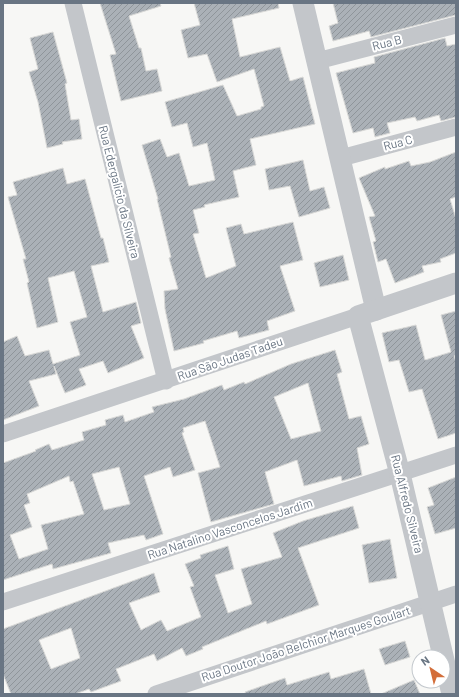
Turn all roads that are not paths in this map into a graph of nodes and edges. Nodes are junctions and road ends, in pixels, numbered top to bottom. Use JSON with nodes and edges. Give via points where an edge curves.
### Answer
{"nodes":[{"id":1,"x":73,"y":3,"type":"edge"},
{"id":2,"x":303,"y":3,"type":"edge"},
{"id":3,"x":456,"y":24,"type":"edge"},
{"id":4,"x":317,"y":61,"type":"junction"},
{"id":5,"x":456,"y":127,"type":"edge"},
{"id":6,"x":341,"y":158,"type":"junction"},
{"id":7,"x":456,"y":282,"type":"edge"},
{"id":8,"x":367,"y":313,"type":"junction"},
{"id":9,"x":166,"y":381,"type":"junction"},
{"id":10,"x":3,"y":434,"type":"edge"},
{"id":11,"x":456,"y":455,"type":"edge"},
{"id":12,"x":400,"y":474,"type":"junction"},
{"id":13,"x":456,"y":594,"type":"edge"},
{"id":14,"x":3,"y":602,"type":"edge"},
{"id":15,"x":431,"y":602,"type":"junction"},
{"id":16,"x":156,"y":694,"type":"edge"},
{"id":17,"x":452,"y":694,"type":"edge"}],
"edges":[{"from":1,"to":9,"type":"street","name":"Rua Edergalicio da Silveira"},
{"from":2,"to":4,"type":"street","name":"Rua Alfredo Silveira"},
{"from":3,"to":4,"type":"street","name":"Rua B"},
{"from":4,"to":6,"type":"street","name":"Rua Alfredo Silveira"},
{"from":5,"to":6,"type":"street","name":"Rua C"},
{"from":6,"to":8,"type":"street","name":"Rua Alfredo Silveira"},
{"from":7,"to":8,"type":"street","name":"Rua São Judas Tadeu"},
{"from":8,"to":9,"type":"street","name":"Rua São Judas Tadeu"},
{"from":8,"to":12,"type":"street","name":"Rua Alfredo Silveira"},
{"from":9,"to":10,"type":"street","name":"Rua São Judas Tadeu"},
{"from":11,"to":12,"type":"street","name":"Rua Natalino Vasconcelos Jardim"},
{"from":12,"to":14,"type":"street","name":"Rua Natalino Vasconcelos Jardim"},
{"from":12,"to":15,"type":"street","name":"Rua Alfredo Silveira"},
{"from":13,"to":15,"type":"street","name":"Rua Doutor João Belchior Marques Goulart"},
{"from":15,"to":16,"type":"street","name":"Rua Doutor João Belchior Marques Goulart"},
{"from":15,"to":17,"type":"street","name":"Rua Alfredo Silveira"}]}
